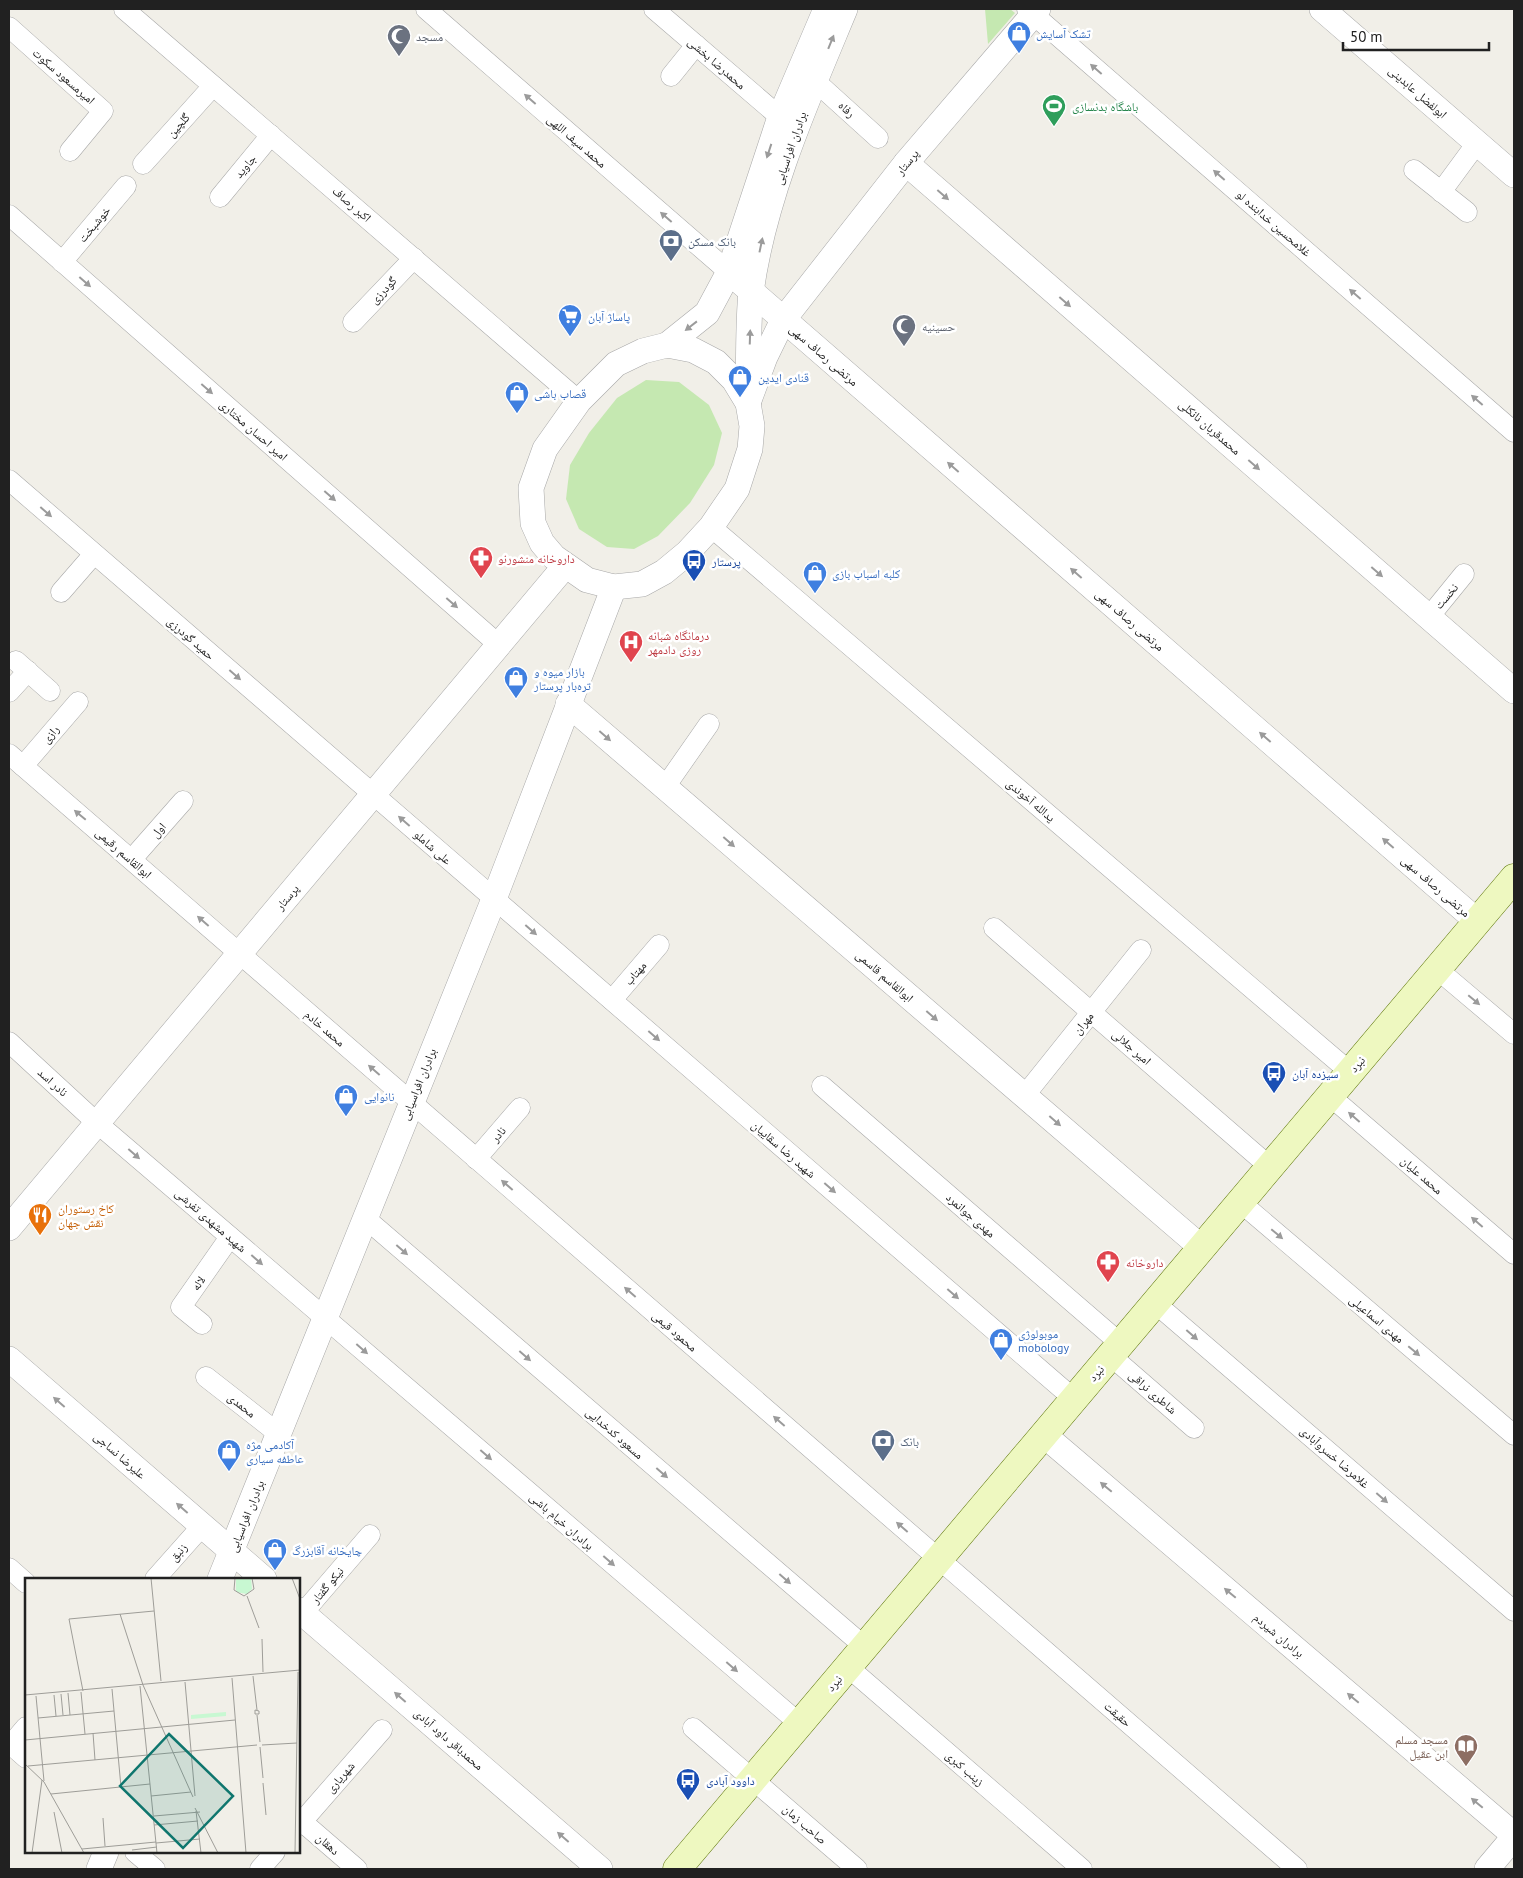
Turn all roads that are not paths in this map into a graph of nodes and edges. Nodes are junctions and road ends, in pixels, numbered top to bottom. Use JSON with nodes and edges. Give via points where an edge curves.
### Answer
{"nodes":[{"id":1,"x":124,"y":9,"type":"edge"},
{"id":2,"x":426,"y":9,"type":"edge"},
{"id":3,"x":826,"y":9,"type":"edge"},
{"id":4,"x":844,"y":9,"type":"edge"},
{"id":5,"x":1322,"y":9,"type":"edge"},
{"id":6,"x":657,"y":10,"type":"edge"},
{"id":7,"x":1033,"y":10,"type":"edge"},
{"id":8,"x":9,"y":27,"type":"edge"},
{"id":9,"x":696,"y":45,"type":"junction"},
{"id":10,"x":808,"y":75,"type":"junction"},
{"id":11,"x":671,"y":76,"type":"dead end"},
{"id":12,"x":213,"y":86,"type":"junction"},
{"id":13,"x":780,"y":117,"type":"junction"},
{"id":14,"x":271,"y":135,"type":"junction"},
{"id":15,"x":878,"y":138,"type":"dead end"},
{"id":16,"x":1477,"y":143,"type":"junction"},
{"id":17,"x":70,"y":151,"type":"dead end"},
{"id":18,"x":906,"y":163,"type":"junction"},
{"id":19,"x":143,"y":164,"type":"dead end"},
{"id":20,"x":1414,"y":170,"type":"dead end"},
{"id":21,"x":1514,"y":175,"type":"edge"},
{"id":22,"x":126,"y":186,"type":"dead end"},
{"id":23,"x":1441,"y":192,"type":"junction"},
{"id":24,"x":220,"y":197,"type":"dead end"},
{"id":25,"x":1467,"y":212,"type":"dead end"},
{"id":26,"x":9,"y":215,"type":"edge"},
{"id":27,"x":414,"y":258,"type":"junction"},
{"id":28,"x":62,"y":262,"type":"junction"},
{"id":29,"x":729,"y":272,"type":"junction"},
{"id":30,"x":751,"y":293,"type":"junction"},
{"id":31,"x":783,"y":320,"type":"junction"},
{"id":32,"x":352,"y":322,"type":"dead end"},
{"id":33,"x":667,"y":345,"type":"junction"},
{"id":34,"x":579,"y":401,"type":"junction"},
{"id":35,"x":748,"y":403,"type":"junction"},
{"id":36,"x":1514,"y":432,"type":"edge"},
{"id":37,"x":9,"y":480,"type":"edge"},
{"id":38,"x":711,"y":527,"type":"junction"},
{"id":39,"x":94,"y":554,"type":"junction"},
{"id":40,"x":565,"y":566,"type":"junction"},
{"id":41,"x":1464,"y":574,"type":"dead end"},
{"id":42,"x":614,"y":588,"type":"junction"},
{"id":43,"x":61,"y":592,"type":"dead end"},
{"id":44,"x":1429,"y":617,"type":"junction"},
{"id":45,"x":499,"y":645,"type":"junction"},
{"id":46,"x":50,"y":691,"type":"dead end"},
{"id":47,"x":1514,"y":691,"type":"edge"},
{"id":48,"x":9,"y":692,"type":"edge"},
{"id":49,"x":78,"y":702,"type":"dead end"},
{"id":50,"x":568,"y":704,"type":"junction"},
{"id":51,"x":709,"y":724,"type":"dead end"},
{"id":52,"x":16,"y":760,"type":"edge"},
{"id":53,"x":666,"y":787,"type":"junction"},
{"id":54,"x":373,"y":795,"type":"junction"},
{"id":55,"x":183,"y":800,"type":"dead end"},
{"id":56,"x":132,"y":859,"type":"junction"},
{"id":57,"x":1514,"y":878,"type":"edge"},
{"id":58,"x":494,"y":899,"type":"junction"},
{"id":59,"x":1477,"y":921,"type":"junction"},
{"id":60,"x":994,"y":928,"type":"dead end"},
{"id":61,"x":660,"y":945,"type":"dead end"},
{"id":62,"x":1141,"y":950,"type":"dead end"},
{"id":63,"x":239,"y":954,"type":"junction"},
{"id":64,"x":1437,"y":969,"type":"junction"},
{"id":65,"x":612,"y":1000,"type":"junction"},
{"id":66,"x":1092,"y":1012,"type":"junction"},
{"id":67,"x":1514,"y":1034,"type":"edge"},
{"id":68,"x":9,"y":1042,"type":"edge"},
{"id":69,"x":1350,"y":1072,"type":"junction"},
{"id":70,"x":822,"y":1086,"type":"dead end"},
{"id":71,"x":1025,"y":1095,"type":"junction"},
{"id":72,"x":1330,"y":1096,"type":"junction"},
{"id":73,"x":411,"y":1102,"type":"junction"},
{"id":74,"x":520,"y":1108,"type":"dead end"},
{"id":75,"x":97,"y":1123,"type":"junction"},
{"id":76,"x":476,"y":1159,"type":"junction"},
{"id":77,"x":1270,"y":1167,"type":"junction"},
{"id":78,"x":1240,"y":1202,"type":"junction"},
{"id":79,"x":365,"y":1218,"type":"junction"},
{"id":80,"x":9,"y":1228,"type":"edge"},
{"id":81,"x":230,"y":1237,"type":"junction"},
{"id":82,"x":1202,"y":1248,"type":"junction"},
{"id":83,"x":1514,"y":1254,"type":"edge"},
{"id":84,"x":1155,"y":1303,"type":"junction"},
{"id":85,"x":325,"y":1318,"type":"junction"},
{"id":86,"x":202,"y":1324,"type":"dead end"},
{"id":87,"x":1116,"y":1350,"type":"junction"},
{"id":88,"x":9,"y":1359,"type":"edge"},
{"id":89,"x":206,"y":1377,"type":"dead end"},
{"id":90,"x":1074,"y":1399,"type":"junction"},
{"id":91,"x":1194,"y":1428,"type":"dead end"},
{"id":92,"x":279,"y":1434,"type":"junction"},
{"id":93,"x":1044,"y":1435,"type":"junction"},
{"id":94,"x":1514,"y":1436,"type":"edge"},
{"id":95,"x":202,"y":1526,"type":"junction"},
{"id":96,"x":370,"y":1534,"type":"dead end"},
{"id":97,"x":232,"y":1552,"type":"junction"},
{"id":98,"x":939,"y":1559,"type":"junction"},
{"id":99,"x":9,"y":1568,"type":"edge"},
{"id":100,"x":156,"y":1578,"type":"edge"},
{"id":101,"x":220,"y":1578,"type":"edge"},
{"id":102,"x":263,"y":1578,"type":"edge"},
{"id":103,"x":25,"y":1582,"type":"edge"},
{"id":104,"x":301,"y":1611,"type":"edge"},
{"id":105,"x":1514,"y":1611,"type":"edge"},
{"id":106,"x":856,"y":1657,"type":"junction"},
{"id":107,"x":800,"y":1724,"type":"junction"},
{"id":108,"x":25,"y":1728,"type":"edge"},
{"id":109,"x":693,"y":1728,"type":"dead end"},
{"id":110,"x":382,"y":1730,"type":"dead end"},
{"id":111,"x":9,"y":1745,"type":"edge"},
{"id":112,"x":25,"y":1757,"type":"edge"},
{"id":113,"x":753,"y":1779,"type":"junction"},
{"id":114,"x":300,"y":1822,"type":"edge"},
{"id":115,"x":1514,"y":1836,"type":"edge"},
{"id":116,"x":106,"y":1853,"type":"edge"},
{"id":117,"x":136,"y":1853,"type":"edge"},
{"id":118,"x":274,"y":1853,"type":"edge"},
{"id":119,"x":100,"y":1869,"type":"edge"},
{"id":120,"x":156,"y":1869,"type":"edge"},
{"id":121,"x":260,"y":1869,"type":"edge"},
{"id":122,"x":357,"y":1869,"type":"edge"},
{"id":123,"x":600,"y":1869,"type":"edge"},
{"id":124,"x":677,"y":1869,"type":"edge"},
{"id":125,"x":857,"y":1869,"type":"edge"},
{"id":126,"x":1082,"y":1869,"type":"edge"},
{"id":127,"x":1296,"y":1869,"type":"edge"},
{"id":128,"x":1487,"y":1869,"type":"edge"}],
"edges":[{"from":1,"to":12,"type":"street","name":"اکبر رصاف"},
{"from":29,"to":2,"type":"street","name":"محمد سیف اللهی","one_way":true},
{"from":3,"to":10,"type":"street","name":"برادران افراسیابی"},
{"from":10,"to":4,"type":"street","name":"برادران افراسیابی","one_way":true},
{"from":5,"to":16,"type":"street","name":"ابولفضل عابدینی"},
{"from":6,"to":9,"type":"street","name":"محمدرضا بخشی"},
{"from":7,"to":18,"type":"street","name":"پرستار"},
{"from":36,"to":7,"type":"street","name":"غلامحسین خدابنده لو","one_way":true},
{"from":8,"to":17,"type":"street","name":"امیرمسعود سکوت","via":[[103,110]]},
{"from":9,"to":11,"type":"street"},
{"from":9,"to":13,"type":"street","name":"محمدرضا بخشی"},
{"from":10,"to":13,"type":"street","name":"برادران افراسیابی"},
{"from":10,"to":15,"type":"street","name":"رفاه"},
{"from":30,"to":10,"type":"street","name":"برادران افراسیابی","one_way":true,"via":[[766,224]]},
{"from":12,"to":14,"type":"street","name":"اکبر رصاف"},
{"from":12,"to":19,"type":"street","name":"گلچین"},
{"from":13,"to":29,"type":"street","name":"برادران افراسیابی","one_way":true},
{"from":14,"to":24,"type":"street","name":"جاوید"},
{"from":14,"to":27,"type":"street","name":"اکبر رصاف"},
{"from":16,"to":21,"type":"street","name":"ابولفضل عابدینی"},
{"from":16,"to":23,"type":"street"},
{"from":18,"to":31,"type":"street","name":"پرستار"},
{"from":18,"to":44,"type":"street","name":"محمدقربان نانکلی","one_way":true},
{"from":20,"to":23,"type":"street"},
{"from":22,"to":28,"type":"street","name":"خوشبخت"},
{"from":23,"to":25,"type":"street"},
{"from":26,"to":28,"type":"street","name":"امیر احسان مختاری"},
{"from":27,"to":32,"type":"street","name":"گودرزی"},
{"from":27,"to":34,"type":"street","name":"اکبر رصاف"},
{"from":28,"to":45,"type":"street","name":"امیر احسان مختاری","one_way":true},
{"from":29,"to":30,"type":"street","name":"مرتضی رصاف سهی"},
{"from":29,"to":33,"type":"street","name":"برادران افراسیابی","one_way":true,"via":[[707,314]]},
{"from":30,"to":31,"type":"street","name":"مرتضی رصاف سهی"},
{"from":35,"to":30,"type":"street","name":"برادران افراسیابی","one_way":true},
{"from":31,"to":35,"type":"street","name":"پرستار","via":[[765,356]]},
{"from":59,"to":31,"type":"street","name":"مرتضی رصاف سهی","one_way":true},
{"from":33,"to":34,"type":"street","via":[[642,351],[616,364]]},
{"from":33,"to":35,"type":"street","via":[[693,350],[716,362],[734,380]]},
{"from":34,"to":40,"type":"street","via":[[545,449],[531,488],[533,523],[542,543]]},
{"from":35,"to":38,"type":"street","via":[[752,426],[750,449],[738,489]]},
{"from":37,"to":39,"type":"street","name":"حمید گودرزی","one_way":true},
{"from":38,"to":42,"type":"street","via":[[664,572],[642,584]]},
{"from":38,"to":69,"type":"street","name":"یدالله آخوندی"},
{"from":39,"to":43,"type":"street"},
{"from":39,"to":54,"type":"street","name":"حمید گودرزی","one_way":true},
{"from":40,"to":42,"type":"street","via":[[587,580]]},
{"from":40,"to":45,"type":"street","name":"پرستار"},
{"from":41,"to":44,"type":"street","name":"نخست"},
{"from":42,"to":50,"type":"street","name":"برادران افراسیابی"},
{"from":44,"to":47,"type":"street","name":"محمدقربان نانکلی"},
{"from":45,"to":54,"type":"street","name":"پرستار"},
{"from":46,"to":48,"type":"street","via":[[22,666]]},
{"from":49,"to":52,"type":"street","name":"رازی"},
{"from":50,"to":53,"type":"street","name":"ابوالقاسم قاسمی","one_way":true},
{"from":50,"to":58,"type":"street","name":"برادران افراسیابی"},
{"from":51,"to":53,"type":"street"},
{"from":56,"to":52,"type":"street","name":"ابوالقاسم رقیمی","one_way":true},
{"from":53,"to":71,"type":"street","name":"ابوالقاسم قاسمی","one_way":true},
{"from":58,"to":54,"type":"street","name":"علی شاملو","one_way":true},
{"from":54,"to":63,"type":"street","name":"پرستار"},
{"from":55,"to":56,"type":"street","name":"اول"},
{"from":63,"to":56,"type":"street","name":"ابوالقاسم رقیمی","one_way":true},
{"from":57,"to":59,"type":"main road","name":"نبرد"},
{"from":58,"to":65,"type":"street","name":"شهید رضا سقاییان","one_way":true},
{"from":58,"to":73,"type":"street","name":"برادران افراسیابی"},
{"from":59,"to":64,"type":"main road","name":"نبرد"},
{"from":60,"to":66,"type":"street","name":"امیر جلالی"},
{"from":61,"to":65,"type":"street","name":"مهتاب"},
{"from":62,"to":66,"type":"street","name":"مهران"},
{"from":73,"to":63,"type":"street","name":"محمد خادم","one_way":true},
{"from":63,"to":75,"type":"street","name":"پرستار"},
{"from":64,"to":67,"type":"street","one_way":true},
{"from":64,"to":69,"type":"main road","name":"نبرد"},
{"from":65,"to":90,"type":"street","name":"شهید رضا سقاییان","one_way":true},
{"from":66,"to":71,"type":"street","name":"مهران"},
{"from":66,"to":77,"type":"street","name":"امیر جلالی"},
{"from":68,"to":75,"type":"street","name":"نادر اسد"},
{"from":69,"to":72,"type":"main road","name":"نبرد"},
{"from":70,"to":87,"type":"street","name":"مهدی جوانمرد"},
{"from":71,"to":82,"type":"street","name":"ابوالقاسم قاسمی","one_way":true},
{"from":72,"to":77,"type":"main road","name":"نبرد"},
{"from":83,"to":72,"type":"street","name":"محمد علیان","one_way":true},
{"from":73,"to":76,"type":"street","name":"محمود قیمی"},
{"from":73,"to":79,"type":"street","name":"برادران افراسیابی"},
{"from":74,"to":76,"type":"street","name":"نادر"},
{"from":75,"to":80,"type":"street","name":"پرستار"},
{"from":75,"to":81,"type":"street","name":"شهید مشهدی تفرشی","one_way":true},
{"from":98,"to":76,"type":"street","name":"محمود قیمی","one_way":true},
{"from":77,"to":78,"type":"main road","name":"نبرد"},
{"from":78,"to":82,"type":"main road","name":"نبرد"},
{"from":78,"to":94,"type":"street","name":"مهدی اسماعیلی","one_way":true},
{"from":79,"to":85,"type":"street","name":"برادران افراسیابی"},
{"from":79,"to":106,"type":"street","name":"مسعود کدخدایی","one_way":true},
{"from":81,"to":85,"type":"street","name":"شهید مشهدی تفرشی","one_way":true},
{"from":81,"to":86,"type":"street","name":"لاله","via":[[181,1307]]},
{"from":82,"to":84,"type":"main road","name":"نبرد"},
{"from":84,"to":87,"type":"main road","name":"نبرد"},
{"from":84,"to":105,"type":"street","name":"غلامرضا خسروآبادی","one_way":true},
{"from":85,"to":92,"type":"street","name":"برادران افراسیابی"},
{"from":85,"to":107,"type":"street","name":"برادران خیام باشی","one_way":true},
{"from":87,"to":90,"type":"main road","name":"نبرد"},
{"from":87,"to":91,"type":"street","name":"شاطری نراقی"},
{"from":95,"to":88,"type":"street","name":"علیرضا نساجی","one_way":true},
{"from":89,"to":92,"type":"street","name":"محمدی"},
{"from":90,"to":93,"type":"main road","name":"نبرد"},
{"from":92,"to":97,"type":"street","name":"برادران افراسیابی"},
{"from":93,"to":98,"type":"main road","name":"نبرد"},
{"from":115,"to":93,"type":"street","name":"برادران شیردم","one_way":true},
{"from":95,"to":97,"type":"street","name":"علیرضا نساجی"},
{"from":95,"to":100,"type":"street","name":"زنبق"},
{"from":96,"to":104,"type":"street","name":"نیکو گفتار"},
{"from":97,"to":101,"type":"street","name":"برادران افراسیابی"},
{"from":97,"to":102,"type":"street"},
{"from":98,"to":106,"type":"main road","name":"نبرد"},
{"from":98,"to":127,"type":"street","name":"حقیقت"},
{"from":99,"to":103,"type":"street"},
{"from":123,"to":104,"type":"street","name":"محمدباقر داود آبادی","one_way":true},
{"from":106,"to":107,"type":"main road","name":"نبرد"},
{"from":106,"to":126,"type":"street","name":"زینب کبری"},
{"from":107,"to":113,"type":"main road","name":"نبرد"},
{"from":108,"to":111,"type":"street"},
{"from":109,"to":113,"type":"street","name":"صاحب زمان"},
{"from":110,"to":114,"type":"street","name":"شهریاری"},
{"from":111,"to":112,"type":"street"},
{"from":113,"to":124,"type":"main road","name":"نبرد"},
{"from":113,"to":125,"type":"street","name":"صاحب زمان"},
{"from":114,"to":122,"type":"street","name":"دهقان"},
{"from":115,"to":128,"type":"street"},
{"from":116,"to":119,"type":"street"},
{"from":117,"to":120,"type":"street"},
{"from":118,"to":121,"type":"street"}]}
